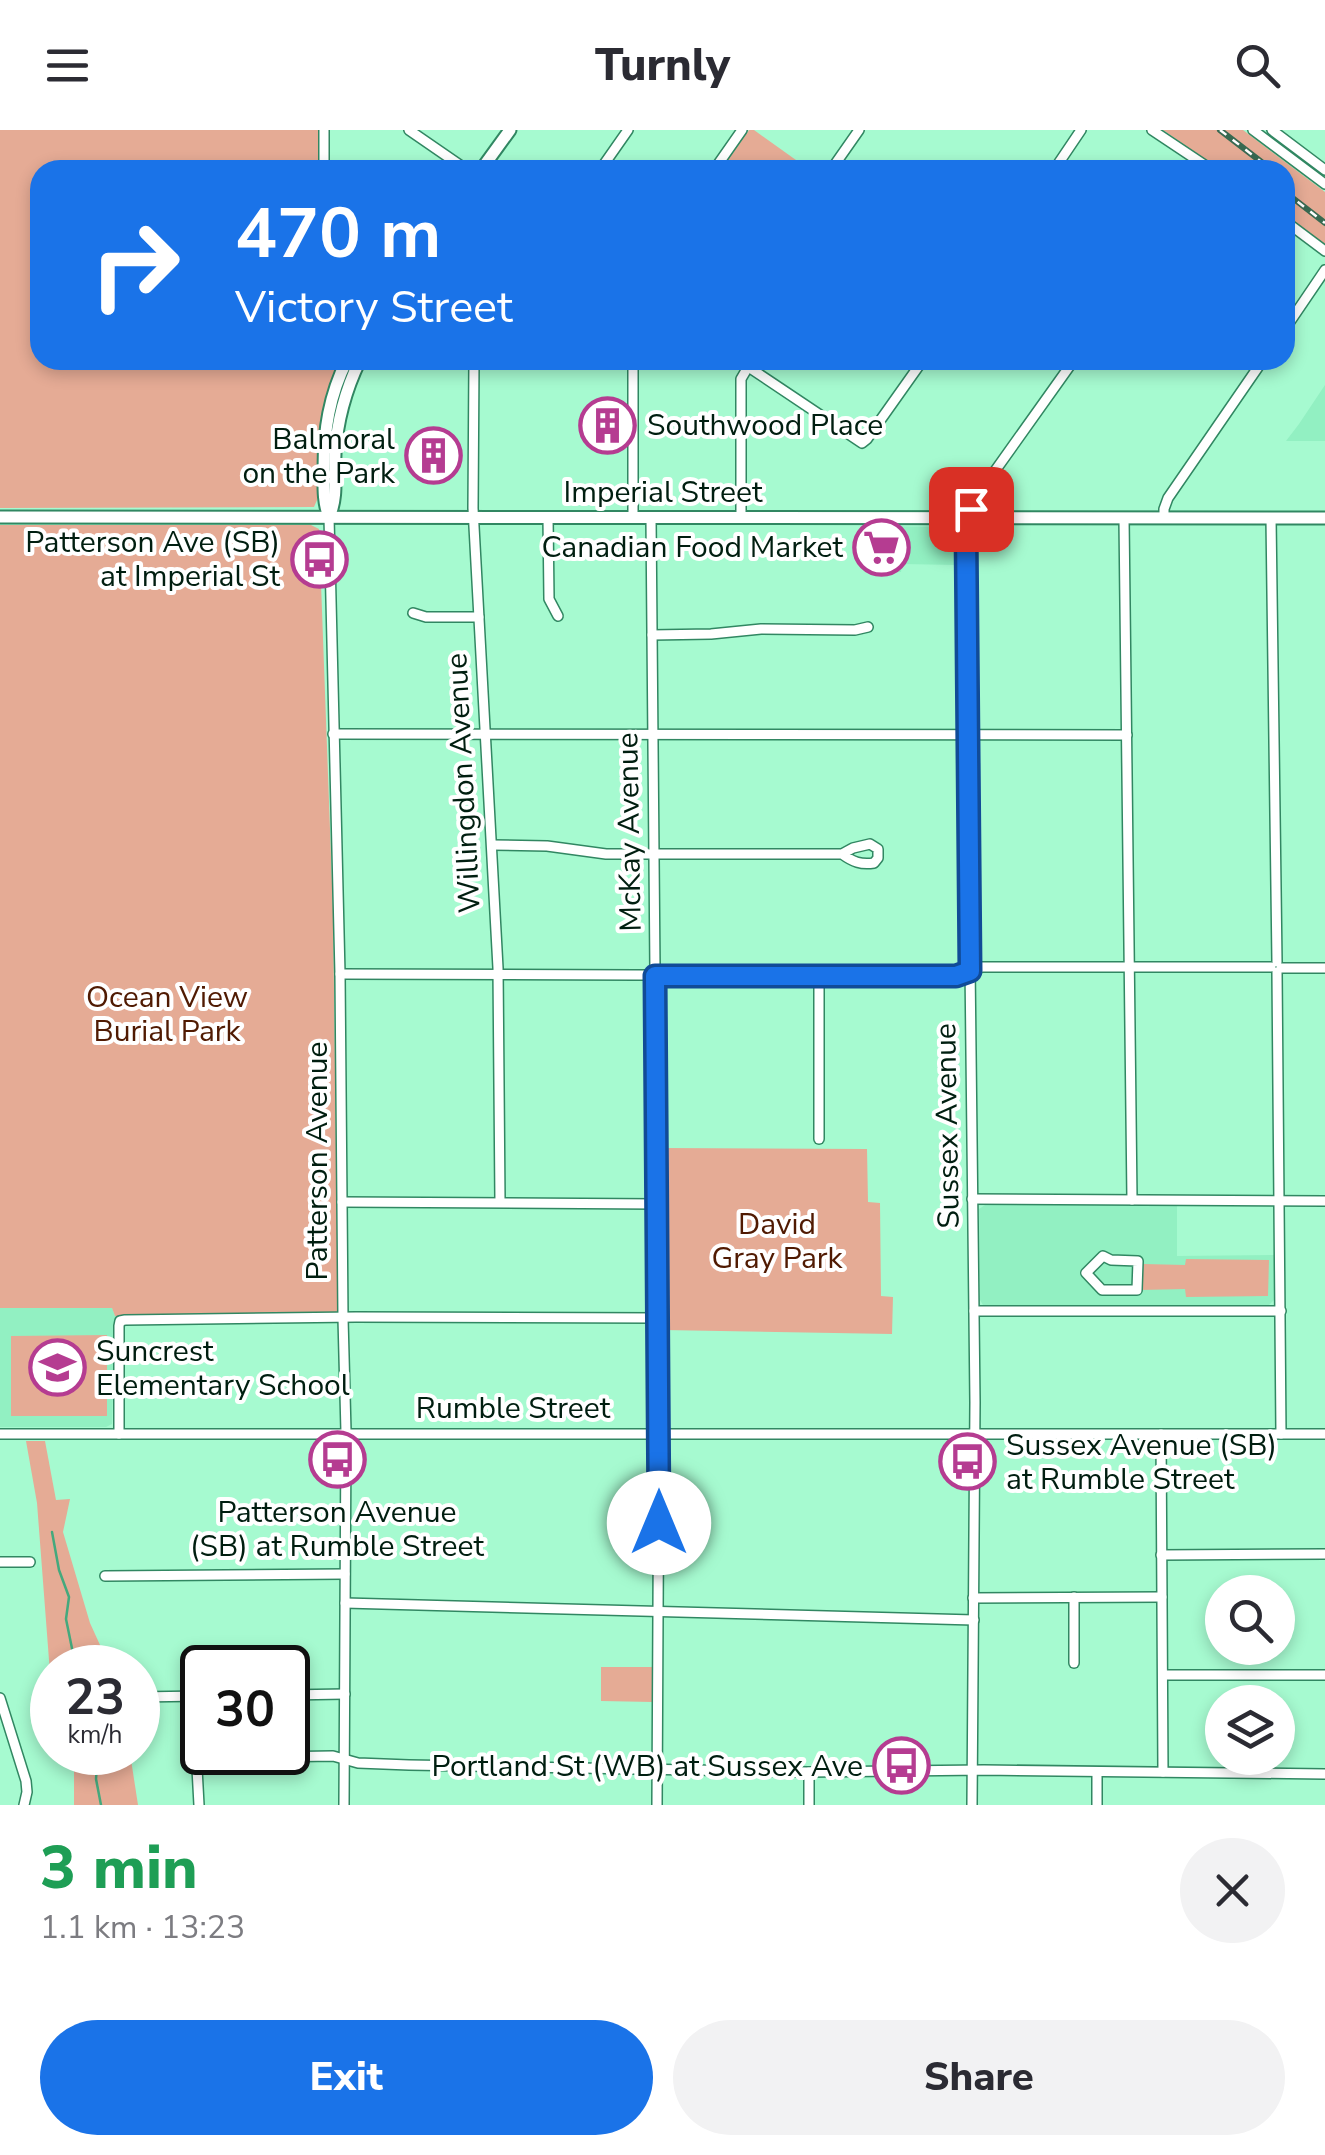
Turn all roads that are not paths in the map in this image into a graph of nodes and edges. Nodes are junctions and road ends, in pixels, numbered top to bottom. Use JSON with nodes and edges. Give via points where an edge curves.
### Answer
{"nodes":[{"id":1,"x":324,"y":130,"type":"edge"},
{"id":2,"x":409,"y":130,"type":"edge"},
{"id":3,"x":510,"y":130,"type":"edge"},
{"id":4,"x":628,"y":130,"type":"edge"},
{"id":5,"x":742,"y":130,"type":"edge"},
{"id":6,"x":858,"y":130,"type":"edge"},
{"id":7,"x":1081,"y":130,"type":"edge"},
{"id":8,"x":1152,"y":130,"type":"edge"},
{"id":9,"x":1252,"y":130,"type":"edge"},
{"id":10,"x":1272,"y":130,"type":"edge"},
{"id":11,"x":324,"y":160,"type":"edge"},
{"id":12,"x":452,"y":160,"type":"edge"},
{"id":13,"x":489,"y":160,"type":"edge"},
{"id":14,"x":607,"y":160,"type":"edge"},
{"id":15,"x":721,"y":160,"type":"edge"},
{"id":16,"x":838,"y":160,"type":"edge"},
{"id":17,"x":1061,"y":160,"type":"edge"},
{"id":18,"x":1196,"y":160,"type":"edge"},
{"id":19,"x":1293,"y":160,"type":"edge"},
{"id":20,"x":1295,"y":162,"type":"edge"},
{"id":21,"x":1325,"y":170,"type":"edge"},
{"id":22,"x":1325,"y":184,"type":"edge"},
{"id":23,"x":1295,"y":228,"type":"edge"},
{"id":24,"x":1325,"y":251,"type":"edge"},
{"id":25,"x":1325,"y":270,"type":"edge"},
{"id":26,"x":1295,"y":314,"type":"edge"},
{"id":27,"x":342,"y":370,"type":"edge"},
{"id":28,"x":356,"y":370,"type":"edge"},
{"id":29,"x":474,"y":370,"type":"edge"},
{"id":30,"x":633,"y":370,"type":"edge"},
{"id":31,"x":747,"y":370,"type":"edge"},
{"id":32,"x":752,"y":370,"type":"edge"},
{"id":33,"x":916,"y":370,"type":"edge"},
{"id":34,"x":1067,"y":370,"type":"edge"},
{"id":35,"x":1256,"y":370,"type":"edge"},
{"id":36,"x":0,"y":517,"type":"edge"},
{"id":37,"x":329,"y":517,"type":"junction"},
{"id":38,"x":548,"y":517,"type":"junction"},
{"id":39,"x":474,"y":518,"type":"junction"},
{"id":40,"x":633,"y":518,"type":"junction"},
{"id":41,"x":651,"y":518,"type":"junction"},
{"id":42,"x":741,"y":518,"type":"junction"},
{"id":43,"x":968,"y":518,"type":"junction"},
{"id":44,"x":1124,"y":518,"type":"junction"},
{"id":45,"x":1164,"y":518,"type":"junction"},
{"id":46,"x":1272,"y":518,"type":"junction"},
{"id":47,"x":1325,"y":518,"type":"edge"},
{"id":48,"x":413,"y":613,"type":"dead end"},
{"id":49,"x":558,"y":616,"type":"dead end"},
{"id":50,"x":479,"y":617,"type":"junction"},
{"id":51,"x":868,"y":626,"type":"dead end"},
{"id":52,"x":652,"y":635,"type":"junction"},
{"id":53,"x":333,"y":734,"type":"junction"},
{"id":54,"x":486,"y":734,"type":"junction"},
{"id":55,"x":654,"y":734,"type":"junction"},
{"id":56,"x":966,"y":734,"type":"junction"},
{"id":57,"x":1127,"y":735,"type":"junction"},
{"id":58,"x":492,"y":846,"type":"junction"},
{"id":59,"x":654,"y":854,"type":"junction"},
{"id":60,"x":842,"y":854,"type":"dead end"},
{"id":61,"x":1276,"y":967,"type":"junction"},
{"id":62,"x":1129,"y":968,"type":"junction"},
{"id":63,"x":1325,"y":968,"type":"edge"},
{"id":64,"x":970,"y":971,"type":"junction"},
{"id":65,"x":340,"y":974,"type":"junction"},
{"id":66,"x":499,"y":976,"type":"junction"},
{"id":67,"x":655,"y":976,"type":"junction"},
{"id":68,"x":818,"y":976,"type":"junction"},
{"id":69,"x":819,"y":1139,"type":"dead end"},
{"id":70,"x":972,"y":1199,"type":"junction"},
{"id":71,"x":1132,"y":1200,"type":"junction"},
{"id":72,"x":1325,"y":1200,"type":"edge"},
{"id":73,"x":1278,"y":1201,"type":"junction"},
{"id":74,"x":342,"y":1202,"type":"junction"},
{"id":75,"x":500,"y":1202,"type":"junction"},
{"id":76,"x":657,"y":1204,"type":"junction"},
{"id":77,"x":1086,"y":1273,"type":"joint"},
{"id":78,"x":974,"y":1311,"type":"junction"},
{"id":79,"x":1281,"y":1311,"type":"junction"},
{"id":80,"x":343,"y":1318,"type":"junction"},
{"id":81,"x":658,"y":1318,"type":"junction"},
{"id":82,"x":346,"y":1432,"type":"junction"},
{"id":83,"x":659,"y":1433,"type":"junction"},
{"id":84,"x":0,"y":1434,"type":"edge"},
{"id":85,"x":119,"y":1434,"type":"junction"},
{"id":86,"x":974,"y":1434,"type":"junction"},
{"id":87,"x":1161,"y":1434,"type":"junction"},
{"id":88,"x":1281,"y":1434,"type":"junction"},
{"id":89,"x":1325,"y":1434,"type":"edge"},
{"id":90,"x":1325,"y":1554,"type":"edge"},
{"id":91,"x":1161,"y":1555,"type":"junction"},
{"id":92,"x":0,"y":1562,"type":"edge"},
{"id":93,"x":30,"y":1562,"type":"dead end"},
{"id":94,"x":345,"y":1574,"type":"junction"},
{"id":95,"x":105,"y":1576,"type":"dead end"},
{"id":96,"x":1074,"y":1597,"type":"junction"},
{"id":97,"x":1162,"y":1597,"type":"junction"},
{"id":98,"x":974,"y":1598,"type":"junction"},
{"id":99,"x":345,"y":1603,"type":"junction"},
{"id":100,"x":658,"y":1612,"type":"junction"},
{"id":101,"x":974,"y":1620,"type":"junction"},
{"id":102,"x":1074,"y":1663,"type":"dead end"},
{"id":103,"x":1164,"y":1675,"type":"junction"},
{"id":104,"x":1325,"y":1675,"type":"edge"},
{"id":105,"x":344,"y":1694,"type":"junction"},
{"id":106,"x":310,"y":1695,"type":"edge"},
{"id":107,"x":0,"y":1698,"type":"edge"},
{"id":108,"x":344,"y":1760,"type":"junction"},
{"id":109,"x":658,"y":1769,"type":"junction"},
{"id":110,"x":972,"y":1771,"type":"junction"},
{"id":111,"x":809,"y":1772,"type":"junction"},
{"id":112,"x":1097,"y":1772,"type":"junction"},
{"id":113,"x":1162,"y":1772,"type":"junction"},
{"id":114,"x":1325,"y":1774,"type":"edge"},
{"id":115,"x":24,"y":1805,"type":"edge"},
{"id":116,"x":198,"y":1805,"type":"edge"},
{"id":117,"x":344,"y":1805,"type":"edge"},
{"id":118,"x":658,"y":1805,"type":"edge"},
{"id":119,"x":809,"y":1805,"type":"edge"},
{"id":120,"x":972,"y":1805,"type":"edge"},
{"id":121,"x":1097,"y":1805,"type":"edge"}],
"edges":[{"from":1,"to":11,"type":"street"},
{"from":2,"to":12,"type":"street"},
{"from":3,"to":13,"type":"main road"},
{"from":4,"to":14,"type":"street"},
{"from":5,"to":15,"type":"street"},
{"from":6,"to":16,"type":"street"},
{"from":7,"to":17,"type":"street"},
{"from":8,"to":18,"type":"street"},
{"from":9,"to":19,"type":"street"},
{"from":10,"to":21,"type":"street"},
{"from":20,"to":22,"type":"street"},
{"from":23,"to":24,"type":"street"},
{"from":25,"to":26,"type":"street"},
{"from":27,"to":37,"type":"main road","via":[[326,425]]},
{"from":28,"to":37,"type":"main road","via":[[338,427]]},
{"from":29,"to":39,"type":"street","name":"Willingdon Avenue"},
{"from":30,"to":40,"type":"street"},
{"from":31,"to":42,"type":"street","via":[[741,382]]},
{"from":32,"to":33,"type":"street","via":[[862,443]]},
{"from":34,"to":43,"type":"street","name":"Sussex Avenue"},
{"from":35,"to":45,"type":"street","via":[[1168,498]]},
{"from":36,"to":37,"type":"main road","name":"Imperial Street"},
{"from":37,"to":39,"type":"main road","name":"Imperial Street"},
{"from":37,"to":53,"type":"street","name":"Patterson Avenue"},
{"from":38,"to":39,"type":"main road","name":"Imperial Street"},
{"from":38,"to":40,"type":"main road","name":"Imperial Street"},
{"from":38,"to":49,"type":"street","via":[[549,599]]},
{"from":39,"to":50,"type":"street","name":"Willingdon Avenue"},
{"from":40,"to":41,"type":"main road","name":"Imperial Street"},
{"from":41,"to":42,"type":"main road","name":"Imperial Street"},
{"from":41,"to":52,"type":"street","name":"McKay Avenue"},
{"from":42,"to":43,"type":"main road","name":"Imperial Street"},
{"from":43,"to":44,"type":"main road","name":"Imperial Street"},
{"from":43,"to":56,"type":"street","name":"Sussex Avenue"},
{"from":44,"to":45,"type":"main road","name":"Imperial Street"},
{"from":44,"to":57,"type":"street"},
{"from":45,"to":46,"type":"main road","name":"Imperial Street"},
{"from":46,"to":47,"type":"main road","name":"Imperial Street"},
{"from":46,"to":61,"type":"street"},
{"from":48,"to":50,"type":"street"},
{"from":50,"to":54,"type":"street","name":"Willingdon Avenue"},
{"from":51,"to":52,"type":"street"},
{"from":52,"to":55,"type":"street","name":"McKay Avenue"},
{"from":53,"to":54,"type":"street"},
{"from":53,"to":65,"type":"street","name":"Patterson Avenue"},
{"from":54,"to":55,"type":"street"},
{"from":54,"to":58,"type":"street","name":"Willingdon Avenue"},
{"from":55,"to":56,"type":"street"},
{"from":55,"to":59,"type":"street","name":"McKay Avenue"},
{"from":56,"to":57,"type":"street"},
{"from":56,"to":64,"type":"street","name":"Sussex Avenue"},
{"from":57,"to":62,"type":"street"},
{"from":58,"to":59,"type":"street"},
{"from":58,"to":66,"type":"street","name":"Willingdon Avenue"},
{"from":59,"to":60,"type":"street"},
{"from":59,"to":67,"type":"street","name":"McKay Avenue"},
{"from":61,"to":62,"type":"street"},
{"from":61,"to":63,"type":"street"},
{"from":61,"to":73,"type":"street"},
{"from":62,"to":64,"type":"street"},
{"from":62,"to":71,"type":"street"},
{"from":64,"to":68,"type":"street"},
{"from":64,"to":70,"type":"street","name":"Sussex Avenue"},
{"from":65,"to":66,"type":"street"},
{"from":65,"to":74,"type":"street","name":"Patterson Avenue"},
{"from":66,"to":67,"type":"street"},
{"from":66,"to":75,"type":"street","name":"Willingdon Avenue"},
{"from":67,"to":68,"type":"street"},
{"from":67,"to":76,"type":"street","name":"McKay Avenue"},
{"from":68,"to":69,"type":"street"},
{"from":70,"to":71,"type":"street"},
{"from":70,"to":78,"type":"street","name":"Sussex Avenue"},
{"from":71,"to":73,"type":"street"},
{"from":72,"to":73,"type":"street"},
{"from":73,"to":79,"type":"street"},
{"from":74,"to":75,"type":"street"},
{"from":74,"to":80,"type":"street","name":"Patterson Avenue"},
{"from":75,"to":76,"type":"street"},
{"from":76,"to":81,"type":"street","name":"McKay Avenue"},
{"from":77,"to":77,"type":"street","via":[[1102,1290],[1137,1290],[1138,1261],[1104,1256]]},
{"from":78,"to":79,"type":"street"},
{"from":78,"to":86,"type":"street","name":"Sussex Avenue"},
{"from":79,"to":88,"type":"street"},
{"from":80,"to":81,"type":"street"},
{"from":80,"to":82,"type":"street","name":"Patterson Avenue"},
{"from":80,"to":85,"type":"street","via":[[120,1322]]},
{"from":81,"to":83,"type":"street","name":"McKay Avenue"},
{"from":82,"to":83,"type":"street","name":"Rumble Street"},
{"from":82,"to":85,"type":"street","name":"Rumble Street"},
{"from":82,"to":94,"type":"street","name":"Patterson Avenue"},
{"from":83,"to":86,"type":"street","name":"Rumble Street"},
{"from":83,"to":100,"type":"street","name":"McKay Avenue"},
{"from":84,"to":85,"type":"street","name":"Rumble Street"},
{"from":86,"to":87,"type":"street","name":"Rumble Street"},
{"from":86,"to":98,"type":"street","name":"Sussex Avenue"},
{"from":87,"to":88,"type":"street","name":"Rumble Street"},
{"from":87,"to":91,"type":"street"},
{"from":88,"to":89,"type":"street","name":"Rumble Street"},
{"from":90,"to":91,"type":"street"},
{"from":91,"to":97,"type":"street"},
{"from":92,"to":93,"type":"street"},
{"from":94,"to":95,"type":"street"},
{"from":94,"to":99,"type":"street","name":"Patterson Avenue"},
{"from":96,"to":97,"type":"street"},
{"from":96,"to":98,"type":"street"},
{"from":96,"to":102,"type":"street"},
{"from":97,"to":103,"type":"street"},
{"from":98,"to":101,"type":"street","name":"Sussex Avenue"},
{"from":99,"to":100,"type":"street"},
{"from":99,"to":105,"type":"street","name":"Patterson Avenue"},
{"from":100,"to":101,"type":"street"},
{"from":100,"to":109,"type":"street","name":"McKay Avenue"},
{"from":101,"to":110,"type":"street","name":"Sussex Avenue"},
{"from":103,"to":104,"type":"street"},
{"from":103,"to":113,"type":"street"},
{"from":105,"to":106,"type":"street"},
{"from":105,"to":108,"type":"street","name":"Patterson Avenue"},
{"from":107,"to":115,"type":"street","via":[[26,1781]]},
{"from":108,"to":109,"type":"street"},
{"from":108,"to":116,"type":"street","via":[[207,1759],[196,1773]]},
{"from":108,"to":117,"type":"street","name":"Patterson Avenue"},
{"from":109,"to":111,"type":"street"},
{"from":109,"to":118,"type":"street","name":"McKay Avenue"},
{"from":110,"to":111,"type":"street"},
{"from":110,"to":112,"type":"street"},
{"from":110,"to":120,"type":"street","name":"Sussex Avenue"},
{"from":111,"to":119,"type":"street"},
{"from":112,"to":113,"type":"street"},
{"from":112,"to":121,"type":"street"},
{"from":113,"to":114,"type":"street"}]}
